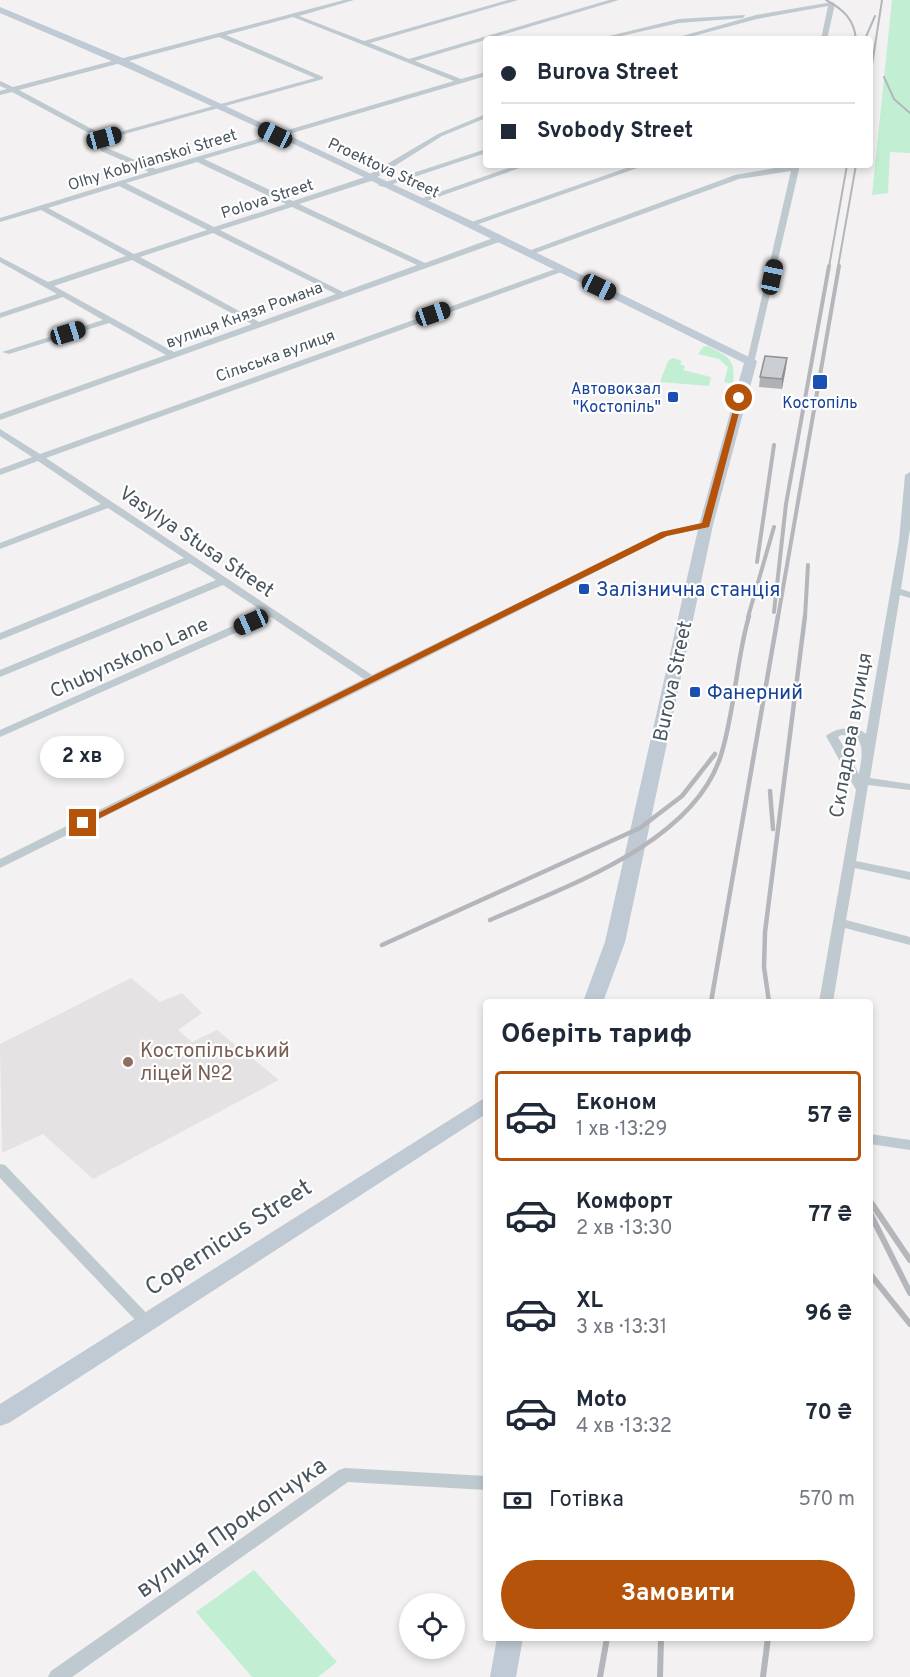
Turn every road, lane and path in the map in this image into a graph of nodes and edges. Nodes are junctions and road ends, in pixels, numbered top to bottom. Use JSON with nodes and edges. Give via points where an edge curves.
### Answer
{"nodes":[{"id":1,"x":351,"y":0,"type":"edge"},
{"id":2,"x":515,"y":0,"type":"edge"},
{"id":3,"x":616,"y":0,"type":"edge"},
{"id":4,"x":820,"y":0,"type":"edge"},
{"id":5,"x":831,"y":4,"type":"junction"},
{"id":6,"x":0,"y":10,"type":"edge"},
{"id":7,"x":295,"y":16,"type":"junction"},
{"id":8,"x":756,"y":17,"type":"junction"},
{"id":9,"x":220,"y":35,"type":"junction"},
{"id":10,"x":494,"y":36,"type":"edge"},
{"id":11,"x":613,"y":36,"type":"edge"},
{"id":12,"x":686,"y":36,"type":"edge"},
{"id":13,"x":825,"y":36,"type":"edge"},
{"id":14,"x":483,"y":39,"type":"edge"},
{"id":15,"x":364,"y":43,"type":"junction"},
{"id":16,"x":122,"y":61,"type":"junction"},
{"id":17,"x":409,"y":61,"type":"junction"},
{"id":18,"x":483,"y":75,"type":"edge"},
{"id":19,"x":462,"y":82,"type":"junction"},
{"id":20,"x":0,"y":83,"type":"edge"},
{"id":21,"x":11,"y":90,"type":"junction"},
{"id":22,"x":0,"y":93,"type":"edge"},
{"id":23,"x":217,"y":107,"type":"junction"},
{"id":24,"x":483,"y":117,"type":"edge"},
{"id":25,"x":275,"y":135,"type":"junction"},
{"id":26,"x":104,"y":138,"type":"junction"},
{"id":27,"x":483,"y":152,"type":"edge"},
{"id":28,"x":197,"y":159,"type":"junction"},
{"id":29,"x":515,"y":168,"type":"edge"},
{"id":30,"x":633,"y":168,"type":"edge"},
{"id":31,"x":785,"y":168,"type":"edge"},
{"id":32,"x":796,"y":168,"type":"edge"},
{"id":33,"x":156,"y":172,"type":"junction"},
{"id":34,"x":368,"y":179,"type":"junction"},
{"id":35,"x":120,"y":183,"type":"junction"},
{"id":36,"x":381,"y":185,"type":"junction"},
{"id":37,"x":418,"y":201,"type":"junction"},
{"id":38,"x":296,"y":205,"type":"junction"},
{"id":39,"x":41,"y":207,"type":"junction"},
{"id":40,"x":0,"y":220,"type":"edge"},
{"id":41,"x":470,"y":224,"type":"junction"},
{"id":42,"x":215,"y":231,"type":"junction"},
{"id":43,"x":499,"y":239,"type":"junction"},
{"id":44,"x":527,"y":253,"type":"junction"},
{"id":45,"x":134,"y":257,"type":"junction"},
{"id":46,"x":0,"y":258,"type":"edge"},
{"id":47,"x":425,"y":266,"type":"junction"},
{"id":48,"x":561,"y":269,"type":"junction"},
{"id":49,"x":48,"y":285,"type":"junction"},
{"id":50,"x":64,"y":294,"type":"junction"},
{"id":51,"x":343,"y":295,"type":"junction"},
{"id":52,"x":0,"y":316,"type":"edge"},
{"id":53,"x":110,"y":320,"type":"junction"},
{"id":54,"x":259,"y":325,"type":"junction"},
{"id":55,"x":6,"y":352,"type":"dead end"},
{"id":56,"x":173,"y":355,"type":"junction"},
{"id":57,"x":751,"y":361,"type":"junction"},
{"id":58,"x":0,"y":417,"type":"edge"},
{"id":59,"x":0,"y":432,"type":"edge"},
{"id":60,"x":39,"y":458,"type":"junction"},
{"id":61,"x":0,"y":472,"type":"edge"},
{"id":62,"x":910,"y":474,"type":"edge"},
{"id":63,"x":109,"y":504,"type":"junction"},
{"id":64,"x":706,"y":525,"type":"junction"},
{"id":65,"x":907,"y":542,"type":"edge"},
{"id":66,"x":0,"y":546,"type":"edge"},
{"id":67,"x":191,"y":559,"type":"junction"},
{"id":68,"x":225,"y":581,"type":"junction"},
{"id":69,"x":895,"y":590,"type":"junction"},
{"id":70,"x":910,"y":596,"type":"edge"},
{"id":71,"x":272,"y":613,"type":"junction"},
{"id":72,"x":0,"y":637,"type":"edge"},
{"id":73,"x":0,"y":674,"type":"edge"},
{"id":74,"x":373,"y":680,"type":"junction"},
{"id":75,"x":0,"y":734,"type":"edge"},
{"id":76,"x":867,"y":751,"type":"junction"},
{"id":77,"x":862,"y":785,"type":"junction"},
{"id":78,"x":910,"y":787,"type":"edge"},
{"id":79,"x":848,"y":863,"type":"junction"},
{"id":80,"x":0,"y":864,"type":"edge"},
{"id":81,"x":910,"y":876,"type":"edge"},
{"id":82,"x":839,"y":922,"type":"junction"},
{"id":83,"x":910,"y":941,"type":"edge"},
{"id":84,"x":594,"y":999,"type":"edge"},
{"id":85,"x":826,"y":999,"type":"edge"},
{"id":86,"x":483,"y":1106,"type":"edge"},
{"id":87,"x":873,"y":1140,"type":"edge"},
{"id":88,"x":910,"y":1145,"type":"edge"},
{"id":89,"x":0,"y":1169,"type":"edge"},
{"id":90,"x":146,"y":1322,"type":"junction"},
{"id":91,"x":0,"y":1416,"type":"edge"},
{"id":92,"x":483,"y":1483,"type":"edge"},
{"id":93,"x":509,"y":1641,"type":"edge"},
{"id":94,"x":57,"y":1677,"type":"edge"},
{"id":95,"x":503,"y":1677,"type":"edge"}],
"edges":[{"from":1,"to":7,"type":"street"},
{"from":2,"to":15,"type":"street"},
{"from":3,"to":10,"type":"street"},
{"from":4,"to":5,"type":"street"},
{"from":5,"to":8,"type":"street"},
{"from":5,"to":13,"type":"street"},
{"from":6,"to":16,"type":"main road","name":"Proektova Street"},
{"from":7,"to":9,"type":"street"},
{"from":7,"to":15,"type":"street"},
{"from":8,"to":11,"type":"street","via":[[679,21]]},
{"from":8,"to":12,"type":"street"},
{"from":9,"to":16,"type":"street"},
{"from":9,"to":23,"type":"street","via":[[321,78]]},
{"from":14,"to":17,"type":"street"},
{"from":15,"to":17,"type":"street"},
{"from":16,"to":21,"type":"street"},
{"from":16,"to":23,"type":"main road","name":"Proektova Street"},
{"from":17,"to":19,"type":"street"},
{"from":18,"to":19,"type":"street","name":"Olhy Kobylianskoi Street"},
{"from":19,"to":25,"type":"street","name":"Olhy Kobylianskoi Street"},
{"from":20,"to":21,"type":"street"},
{"from":21,"to":22,"type":"street"},
{"from":21,"to":26,"type":"street"},
{"from":23,"to":25,"type":"main road","name":"Proektova Street"},
{"from":23,"to":26,"type":"street"},
{"from":24,"to":34,"type":"street","name":"Polova Street","via":[[440,135]]},
{"from":25,"to":28,"type":"street","name":"Olhy Kobylianskoi Street"},
{"from":25,"to":34,"type":"main road","name":"Proektova Street"},
{"from":26,"to":33,"type":"street","via":[[104,149]]},
{"from":27,"to":36,"type":"street"},
{"from":28,"to":33,"type":"street","name":"Olhy Kobylianskoi Street"},
{"from":28,"to":38,"type":"street"},
{"from":29,"to":37,"type":"street"},
{"from":30,"to":41,"type":"street"},
{"from":31,"to":44,"type":"street","via":[[738,177]]},
{"from":32,"to":57,"type":"street"},
{"from":33,"to":35,"type":"street","name":"Olhy Kobylianskoi Street"},
{"from":34,"to":36,"type":"main road","name":"Proektova Street"},
{"from":34,"to":38,"type":"street","name":"Polova Street"},
{"from":35,"to":39,"type":"street","name":"Olhy Kobylianskoi Street"},
{"from":35,"to":42,"type":"street"},
{"from":36,"to":37,"type":"main road","name":"Proektova Street"},
{"from":37,"to":41,"type":"main road","name":"Proektova Street"},
{"from":38,"to":42,"type":"street","name":"Polova Street"},
{"from":38,"to":47,"type":"street"},
{"from":39,"to":40,"type":"street","name":"Olhy Kobylianskoi Street"},
{"from":39,"to":45,"type":"street"},
{"from":41,"to":43,"type":"main road","name":"Proektova Street"},
{"from":42,"to":45,"type":"street","name":"Polova Street"},
{"from":42,"to":51,"type":"street"},
{"from":43,"to":44,"type":"main road","name":"Proektova Street"},
{"from":43,"to":47,"type":"street","name":"вулиця Князя Романа"},
{"from":44,"to":48,"type":"main road","name":"Proektova Street"},
{"from":45,"to":49,"type":"street","name":"Polova Street"},
{"from":45,"to":54,"type":"street"},
{"from":46,"to":49,"type":"street"},
{"from":47,"to":51,"type":"street","name":"вулиця Князя Романа"},
{"from":48,"to":57,"type":"main road","name":"Proektova Street"},
{"from":48,"to":60,"type":"street","name":"Сільська вулиця"},
{"from":49,"to":50,"type":"street"},
{"from":50,"to":52,"type":"street"},
{"from":50,"to":53,"type":"street"},
{"from":51,"to":54,"type":"street","name":"вулиця Князя Романа"},
{"from":53,"to":55,"type":"street"},
{"from":53,"to":56,"type":"street"},
{"from":54,"to":56,"type":"street","name":"вулиця Князя Романа"},
{"from":56,"to":58,"type":"street","name":"вулиця Князя Романа"},
{"from":57,"to":64,"type":"main road","name":"Burova Street"},
{"from":59,"to":60,"type":"street","name":"Vasylya Stusa Street"},
{"from":60,"to":61,"type":"street","name":"Сільська вулиця"},
{"from":60,"to":63,"type":"street","name":"Vasylya Stusa Street"},
{"from":62,"to":65,"type":"street","name":"Складова вулиця"},
{"from":63,"to":66,"type":"street"},
{"from":63,"to":67,"type":"street","name":"Vasylya Stusa Street"},
{"from":64,"to":74,"type":"street","via":[[664,534]]},
{"from":64,"to":84,"type":"main road","name":"Burova Street","via":[[615,942]]},
{"from":65,"to":69,"type":"street","name":"Складова вулиця"},
{"from":67,"to":68,"type":"street","name":"Vasylya Stusa Street"},
{"from":67,"to":72,"type":"street"},
{"from":68,"to":71,"type":"street","name":"Vasylya Stusa Street"},
{"from":68,"to":73,"type":"street"},
{"from":69,"to":70,"type":"street"},
{"from":69,"to":76,"type":"street","name":"Складова вулиця"},
{"from":71,"to":74,"type":"street","name":"Vasylya Stusa Street"},
{"from":71,"to":75,"type":"street","name":"Chubynskoho Lane"},
{"from":74,"to":80,"type":"street"},
{"from":76,"to":77,"type":"street","name":"Складова вулиця"},
{"from":76,"to":77,"type":"street","via":[[866,741],[859,733],[839,732],[832,736]]},
{"from":77,"to":78,"type":"street"},
{"from":77,"to":79,"type":"street","name":"Складова вулиця"},
{"from":79,"to":81,"type":"street"},
{"from":79,"to":82,"type":"street","name":"Складова вулиця"},
{"from":82,"to":83,"type":"street"},
{"from":82,"to":85,"type":"street","name":"Складова вулиця"},
{"from":86,"to":90,"type":"main road","name":"Copernicus Street"},
{"from":87,"to":88,"type":"street"},
{"from":89,"to":90,"type":"street"},
{"from":90,"to":91,"type":"main road","name":"Copernicus Street"},
{"from":92,"to":94,"type":"street","name":"вулиця Прокопчука","via":[[345,1475]]},
{"from":93,"to":95,"type":"main road"}]}
